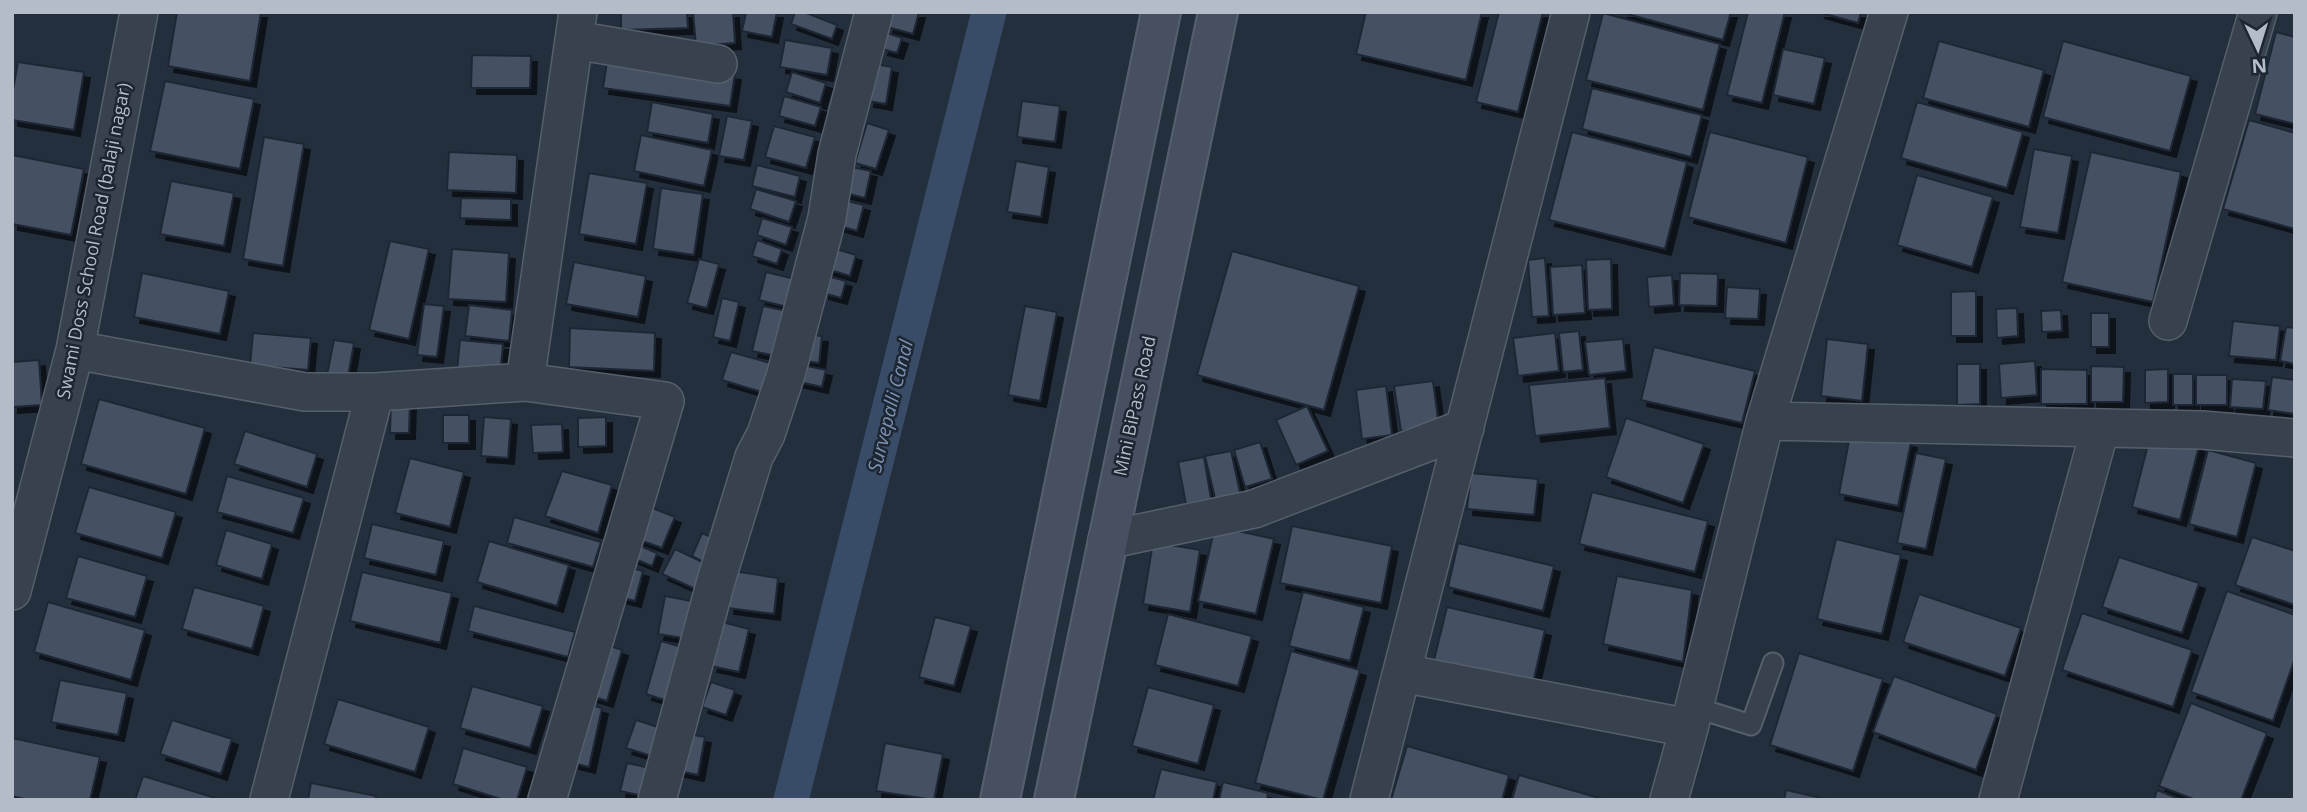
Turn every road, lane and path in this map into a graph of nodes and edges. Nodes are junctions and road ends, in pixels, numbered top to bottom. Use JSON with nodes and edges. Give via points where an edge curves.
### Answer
{"nodes":[{"id":1,"x":139,"y":12,"type":"edge"},
{"id":2,"x":874,"y":12,"type":"edge"},
{"id":3,"x":1161,"y":12,"type":"edge"},
{"id":4,"x":1219,"y":12,"type":"edge"},
{"id":5,"x":1571,"y":12,"type":"edge"},
{"id":6,"x":1889,"y":12,"type":"edge"},
{"id":7,"x":2258,"y":12,"type":"edge"},
{"id":8,"x":576,"y":26,"type":"edge"},
{"id":9,"x":718,"y":64,"type":"dead end"},
{"id":10,"x":2168,"y":321,"type":"dead end"},
{"id":11,"x":75,"y":350,"type":"junction"},
{"id":12,"x":525,"y":382,"type":"junction"},
{"id":13,"x":375,"y":392,"type":"junction"},
{"id":14,"x":1765,"y":421,"type":"junction"},
{"id":15,"x":1465,"y":428,"type":"junction"},
{"id":16,"x":2099,"y":429,"type":"junction"},
{"id":17,"x":2295,"y":438,"type":"edge"},
{"id":18,"x":1107,"y":540,"type":"junction"},
{"id":19,"x":12,"y":590,"type":"edge"},
{"id":20,"x":1773,"y":663,"type":"dead end"},
{"id":21,"x":1402,"y":673,"type":"junction"},
{"id":22,"x":1692,"y":717,"type":"junction"},
{"id":23,"x":269,"y":800,"type":"edge"},
{"id":24,"x":547,"y":800,"type":"edge"},
{"id":25,"x":657,"y":800,"type":"edge"},
{"id":26,"x":1000,"y":800,"type":"edge"},
{"id":27,"x":1054,"y":800,"type":"edge"},
{"id":28,"x":1369,"y":800,"type":"edge"},
{"id":29,"x":1669,"y":800,"type":"edge"},
{"id":30,"x":1998,"y":800,"type":"edge"}],
"edges":[{"from":1,"to":11,"type":"street","name":"Swami Doss School Road (balaji nagar)"},
{"from":2,"to":25,"type":"street","via":[[786,374],[754,457],[720,569]]},
{"from":3,"to":26,"type":"main road"},
{"from":4,"to":18,"type":"main road","name":"Mini BiPass Road"},
{"from":5,"to":15,"type":"street"},
{"from":6,"to":14,"type":"street"},
{"from":7,"to":10,"type":"street"},
{"from":8,"to":9,"type":"street"},
{"from":8,"to":12,"type":"street"},
{"from":11,"to":13,"type":"street","via":[[304,392]]},
{"from":11,"to":19,"type":"street","name":"Swami Doss School Road (balaji nagar)"},
{"from":12,"to":13,"type":"street"},
{"from":12,"to":24,"type":"street","via":[[665,401]]},
{"from":13,"to":23,"type":"street"},
{"from":14,"to":16,"type":"street"},
{"from":14,"to":22,"type":"street"},
{"from":15,"to":18,"type":"street","via":[[1254,509]]},
{"from":15,"to":21,"type":"street"},
{"from":16,"to":17,"type":"street","via":[[2202,430]]},
{"from":16,"to":30,"type":"street"},
{"from":18,"to":27,"type":"main road","name":"Mini BiPass Road"},
{"from":20,"to":22,"type":"lane","via":[[1751,725]]},
{"from":21,"to":22,"type":"street"},
{"from":21,"to":28,"type":"street"},
{"from":22,"to":29,"type":"street"}]}
